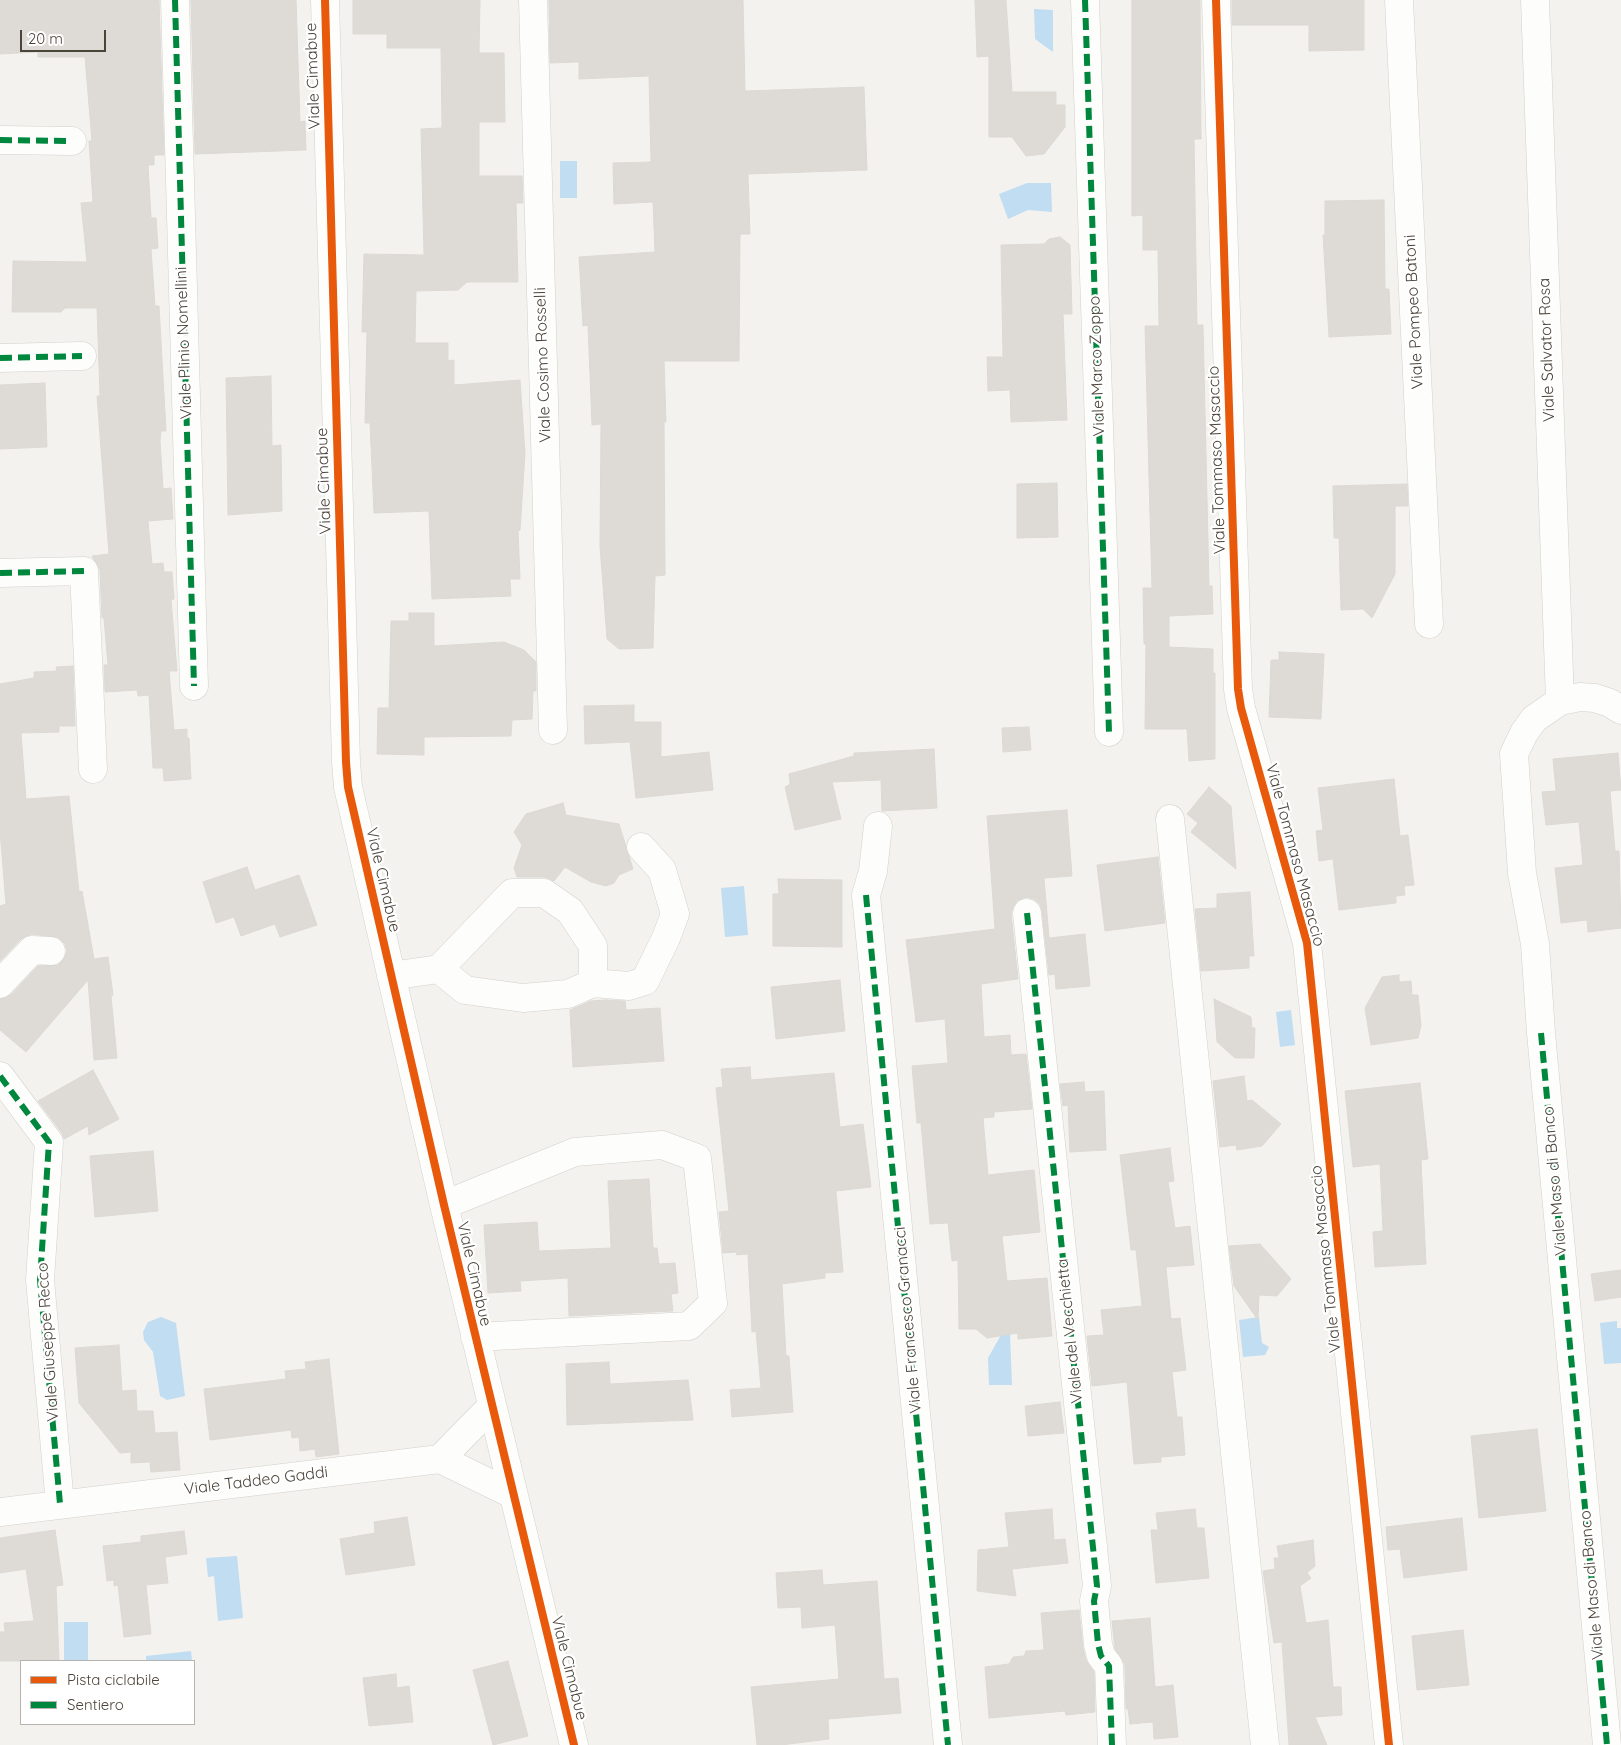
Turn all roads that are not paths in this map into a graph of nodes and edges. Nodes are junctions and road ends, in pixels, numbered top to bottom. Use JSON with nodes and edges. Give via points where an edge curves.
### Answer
{"nodes":[{"id":1,"x":175,"y":0,"type":"edge"},
{"id":2,"x":325,"y":0,"type":"edge"},
{"id":3,"x":533,"y":0,"type":"edge"},
{"id":4,"x":1085,"y":0,"type":"edge"},
{"id":5,"x":1216,"y":0,"type":"edge"},
{"id":6,"x":1400,"y":0,"type":"edge"},
{"id":7,"x":1535,"y":0,"type":"edge"},
{"id":8,"x":0,"y":140,"type":"edge"},
{"id":9,"x":72,"y":141,"type":"dead end"},
{"id":10,"x":82,"y":356,"type":"dead end"},
{"id":11,"x":0,"y":358,"type":"edge"},
{"id":12,"x":0,"y":572,"type":"edge"},
{"id":13,"x":1429,"y":624,"type":"dead end"},
{"id":14,"x":194,"y":686,"type":"dead end"},
{"id":15,"x":1560,"y":700,"type":"junction"},
{"id":16,"x":1621,"y":710,"type":"edge"},
{"id":17,"x":554,"y":730,"type":"dead end"},
{"id":18,"x":1109,"y":732,"type":"dead end"},
{"id":19,"x":93,"y":769,"type":"dead end"},
{"id":20,"x":1170,"y":820,"type":"dead end"},
{"id":21,"x":878,"y":826,"type":"dead end"},
{"id":22,"x":641,"y":847,"type":"dead end"},
{"id":23,"x":1026,"y":913,"type":"dead end"},
{"id":24,"x":51,"y":951,"type":"dead end"},
{"id":25,"x":439,"y":969,"type":"junction"},
{"id":26,"x":391,"y":976,"type":"junction"},
{"id":27,"x":593,"y":983,"type":"junction"},
{"id":28,"x":0,"y":984,"type":"edge"},
{"id":29,"x":0,"y":1076,"type":"edge"},
{"id":30,"x":444,"y":1205,"type":"junction"},
{"id":31,"x":475,"y":1337,"type":"junction"},
{"id":32,"x":492,"y":1407,"type":"junction"},
{"id":33,"x":440,"y":1459,"type":"junction"},
{"id":34,"x":512,"y":1494,"type":"junction"},
{"id":35,"x":60,"y":1504,"type":"junction"},
{"id":36,"x":0,"y":1512,"type":"edge"},
{"id":37,"x":574,"y":1745,"type":"edge"},
{"id":38,"x":948,"y":1745,"type":"edge"},
{"id":39,"x":1112,"y":1745,"type":"edge"},
{"id":40,"x":1265,"y":1745,"type":"edge"},
{"id":41,"x":1389,"y":1745,"type":"edge"},
{"id":42,"x":1607,"y":1745,"type":"edge"}],
"edges":[{"from":1,"to":14,"type":"street","name":"Viale Plinio Nomellini"},
{"from":2,"to":26,"type":"street","name":"Viale Cimabue","via":[[346,762],[348,787]]},
{"from":3,"to":17,"type":"street","name":"Viale Cosimo Rosselli"},
{"from":4,"to":18,"type":"street","name":"Viale Marco Zoppo"},
{"from":5,"to":41,"type":"street","name":"Viale Tommaso Masaccio","via":[[1238,689],[1240,708],[1306,942]]},
{"from":6,"to":13,"type":"street","name":"Viale Pompeo Batoni"},
{"from":7,"to":15,"type":"street","name":"Viale Salvator Rosa"},
{"from":8,"to":9,"type":"street"},
{"from":10,"to":11,"type":"street"},
{"from":12,"to":19,"type":"street","via":[[84,571]]},
{"from":15,"to":16,"type":"street","name":"Viale Maso di Banco","via":[[1595,698]]},
{"from":15,"to":42,"type":"street","name":"Viale Maso di Banco","via":[[1534,719],[1514,754],[1522,873],[1535,944]]},
{"from":20,"to":40,"type":"street"},
{"from":21,"to":38,"type":"street","name":"Viale Francesco Granacci","via":[[873,871],[866,895]]},
{"from":22,"to":27,"type":"street","via":[[662,870],[675,914],[645,981],[629,986]]},
{"from":23,"to":39,"type":"street","name":"Viale del Vecchietta","via":[[1097,1586],[1094,1601],[1098,1644],[1101,1656],[1109,1666]]},
{"from":24,"to":28,"type":"street","via":[[32,950]]},
{"from":25,"to":26,"type":"street"},
{"from":25,"to":27,"type":"street","via":[[465,990],[522,998],[568,994]]},
{"from":25,"to":27,"type":"street","via":[[512,893],[544,893],[570,911],[593,946]]},
{"from":26,"to":30,"type":"street","name":"Viale Cimabue"},
{"from":29,"to":35,"type":"street","name":"Viale Giuseppe Recco","via":[[49,1142],[40,1280]]},
{"from":30,"to":31,"type":"street","name":"Viale Cimabue"},
{"from":30,"to":31,"type":"street","via":[[575,1152],[662,1144],[698,1158],[713,1303],[689,1326]]},
{"from":31,"to":32,"type":"street","name":"Viale Cimabue"},
{"from":32,"to":33,"type":"street"},
{"from":32,"to":34,"type":"street","name":"Viale Cimabue"},
{"from":33,"to":34,"type":"street"},
{"from":33,"to":35,"type":"street","name":"Viale Taddeo Gaddi"},
{"from":34,"to":37,"type":"street","name":"Viale Cimabue"},
{"from":35,"to":36,"type":"street","name":"Viale Taddeo Gaddi"}]}
